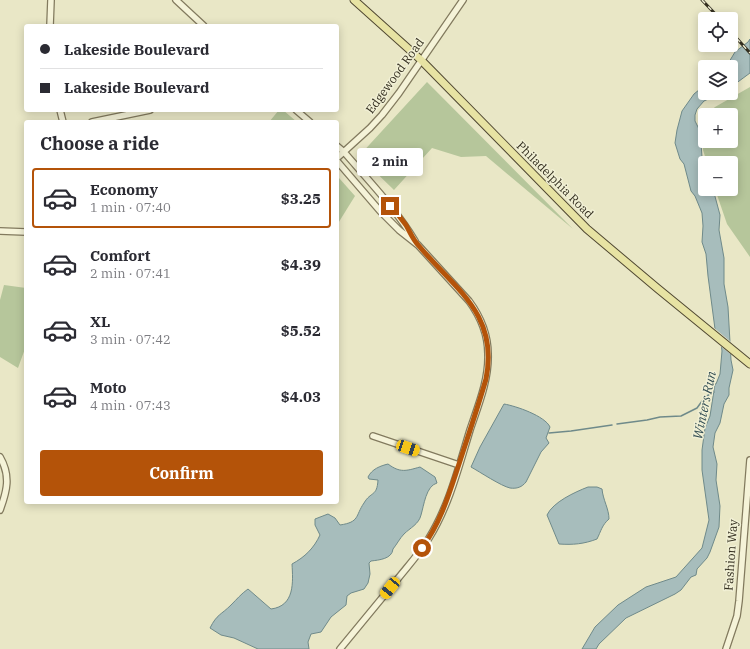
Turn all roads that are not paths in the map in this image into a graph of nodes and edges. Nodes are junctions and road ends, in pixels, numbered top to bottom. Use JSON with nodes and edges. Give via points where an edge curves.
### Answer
{"nodes":[{"id":1,"x":51,"y":0,"type":"edge"},
{"id":2,"x":176,"y":0,"type":"edge"},
{"id":3,"x":354,"y":0,"type":"edge"},
{"id":4,"x":463,"y":0,"type":"edge"},
{"id":5,"x":50,"y":24,"type":"edge"},
{"id":6,"x":202,"y":24,"type":"edge"},
{"id":7,"x":421,"y":60,"type":"junction"},
{"id":8,"x":140,"y":112,"type":"edge"},
{"id":9,"x":298,"y":112,"type":"edge"},
{"id":10,"x":102,"y":120,"type":"edge"},
{"id":11,"x":308,"y":120,"type":"edge"},
{"id":12,"x":339,"y":148,"type":"edge"},
{"id":13,"x":344,"y":152,"type":"junction"},
{"id":14,"x":339,"y":158,"type":"edge"},
{"id":15,"x":339,"y":162,"type":"edge"},
{"id":16,"x":0,"y":231,"type":"edge"},
{"id":17,"x":24,"y":232,"type":"edge"},
{"id":18,"x":418,"y":245,"type":"junction"},
{"id":19,"x":750,"y":364,"type":"edge"},
{"id":20,"x":373,"y":436,"type":"dead end"},
{"id":21,"x":0,"y":457,"type":"edge"},
{"id":22,"x":750,"y":460,"type":"edge"},
{"id":23,"x":459,"y":465,"type":"junction"},
{"id":24,"x":0,"y":510,"type":"edge"},
{"id":25,"x":340,"y":649,"type":"edge"},
{"id":26,"x":726,"y":649,"type":"edge"}],
"edges":[{"from":1,"to":5,"type":"street"},
{"from":2,"to":6,"type":"street"},
{"from":3,"to":7,"type":"main road","name":"Philadelphia Road"},
{"from":4,"to":7,"type":"street","name":"Edgewood Road"},
{"from":7,"to":13,"type":"street","name":"Edgewood Road","via":[[382,115]]},
{"from":7,"to":19,"type":"main road","name":"Philadelphia Road","via":[[587,228]]},
{"from":8,"to":10,"type":"street"},
{"from":9,"to":11,"type":"street"},
{"from":12,"to":13,"type":"street"},
{"from":13,"to":14,"type":"street","name":"Edgewood Road"},
{"from":13,"to":18,"type":"street","via":[[405,224]]},
{"from":15,"to":18,"type":"street","via":[[380,212]]},
{"from":16,"to":17,"type":"street"},
{"from":18,"to":23,"type":"street","via":[[469,301],[480,319],[486,338],[486,379]]},
{"from":20,"to":23,"type":"street"},
{"from":21,"to":24,"type":"street","via":[[5,469],[7,486]]},
{"from":22,"to":26,"type":"street","name":"Fashion Way","via":[[739,601]]},
{"from":23,"to":25,"type":"street","via":[[442,514],[428,540]]}]}
